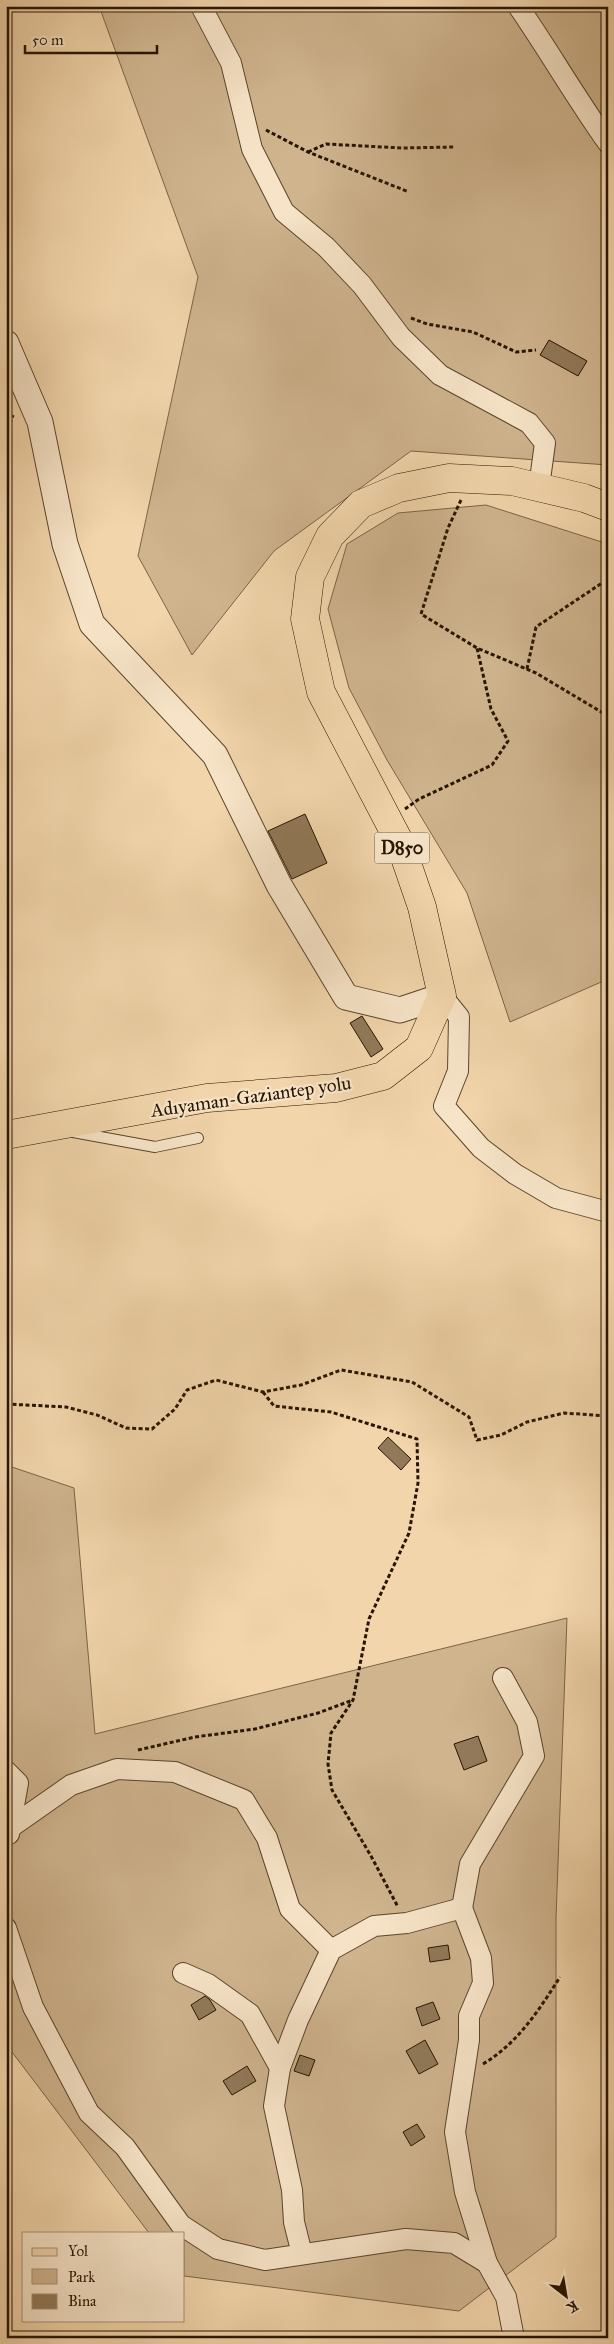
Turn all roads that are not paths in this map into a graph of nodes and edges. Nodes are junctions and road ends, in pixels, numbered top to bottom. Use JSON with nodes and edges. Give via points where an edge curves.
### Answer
{"nodes":[{"id":1,"x":201,"y":6,"type":"edge"},
{"id":2,"x":518,"y":6,"type":"edge"},
{"id":3,"x":608,"y":143,"type":"edge"},
{"id":4,"x":6,"y":343,"type":"edge"},
{"id":5,"x":539,"y":487,"type":"junction"},
{"id":6,"x":608,"y":507,"type":"edge"},
{"id":7,"x":442,"y":996,"type":"junction"},
{"id":8,"x":48,"y":1128,"type":"junction"},
{"id":9,"x":6,"y":1136,"type":"edge"},
{"id":10,"x":198,"y":1138,"type":"dead end"},
{"id":11,"x":608,"y":1212,"type":"edge"},
{"id":12,"x":503,"y":1678,"type":"dead end"},
{"id":13,"x":6,"y":1771,"type":"edge"},
{"id":14,"x":9,"y":1834,"type":"edge"},
{"id":15,"x":462,"y":1908,"type":"junction"},
{"id":16,"x":6,"y":1928,"type":"edge"},
{"id":17,"x":331,"y":1950,"type":"junction"},
{"id":18,"x":183,"y":1972,"type":"dead end"},
{"id":19,"x":280,"y":2068,"type":"junction"},
{"id":20,"x":302,"y":2254,"type":"junction"},
{"id":21,"x":487,"y":2263,"type":"junction"},
{"id":22,"x":514,"y":2338,"type":"edge"}],
"edges":[{"from":1,"to":5,"type":"street","via":[[232,62],[252,149],[284,212],[362,285],[401,337],[440,375],[528,423],[545,442]]},
{"from":2,"to":3,"type":"street"},
{"from":4,"to":7,"type":"street","via":[[40,422],[65,544],[92,624],[215,756],[279,885],[346,997],[400,1010]]},
{"from":5,"to":6,"type":"main road","number":"D850"},
{"from":5,"to":7,"type":"main road","number":"D850","via":[[512,481],[449,478],[399,488],[360,504],[330,536],[310,577],[305,619],[321,692],[400,843],[422,907]]},
{"from":7,"to":8,"type":"main road","name":"Adıyaman-Gaziantep yolu","via":[[419,1048],[383,1076],[336,1088],[207,1098]]},
{"from":7,"to":11,"type":"street","via":[[459,1017],[458,1071],[444,1106],[481,1148],[515,1174],[556,1198]]},
{"from":8,"to":9,"type":"main road","name":"Adıyaman-Gaziantep yolu"},
{"from":8,"to":10,"type":"lane","via":[[155,1147]]},
{"from":12,"to":15,"type":"street","via":[[527,1722],[534,1756],[470,1864]]},
{"from":13,"to":14,"type":"street","via":[[18,1783]]},
{"from":14,"to":17,"type":"street","via":[[71,1785],[117,1769],[175,1772],[244,1800],[267,1838],[290,1909]]},
{"from":15,"to":17,"type":"street","via":[[407,1923],[374,1926]]},
{"from":15,"to":21,"type":"street","via":[[481,1958],[483,1983],[469,2016],[455,2132],[466,2192]]},
{"from":16,"to":20,"type":"street","via":[[33,2007],[89,2113],[125,2147],[181,2225],[218,2249],[265,2260]]},
{"from":17,"to":19,"type":"street","via":[[298,2020]]},
{"from":18,"to":19,"type":"street","via":[[208,1984],[250,2014]]},
{"from":19,"to":20,"type":"street","via":[[274,2106]]},
{"from":20,"to":21,"type":"street","via":[[406,2239],[454,2244]]},
{"from":21,"to":22,"type":"street","via":[[506,2298]]}]}
